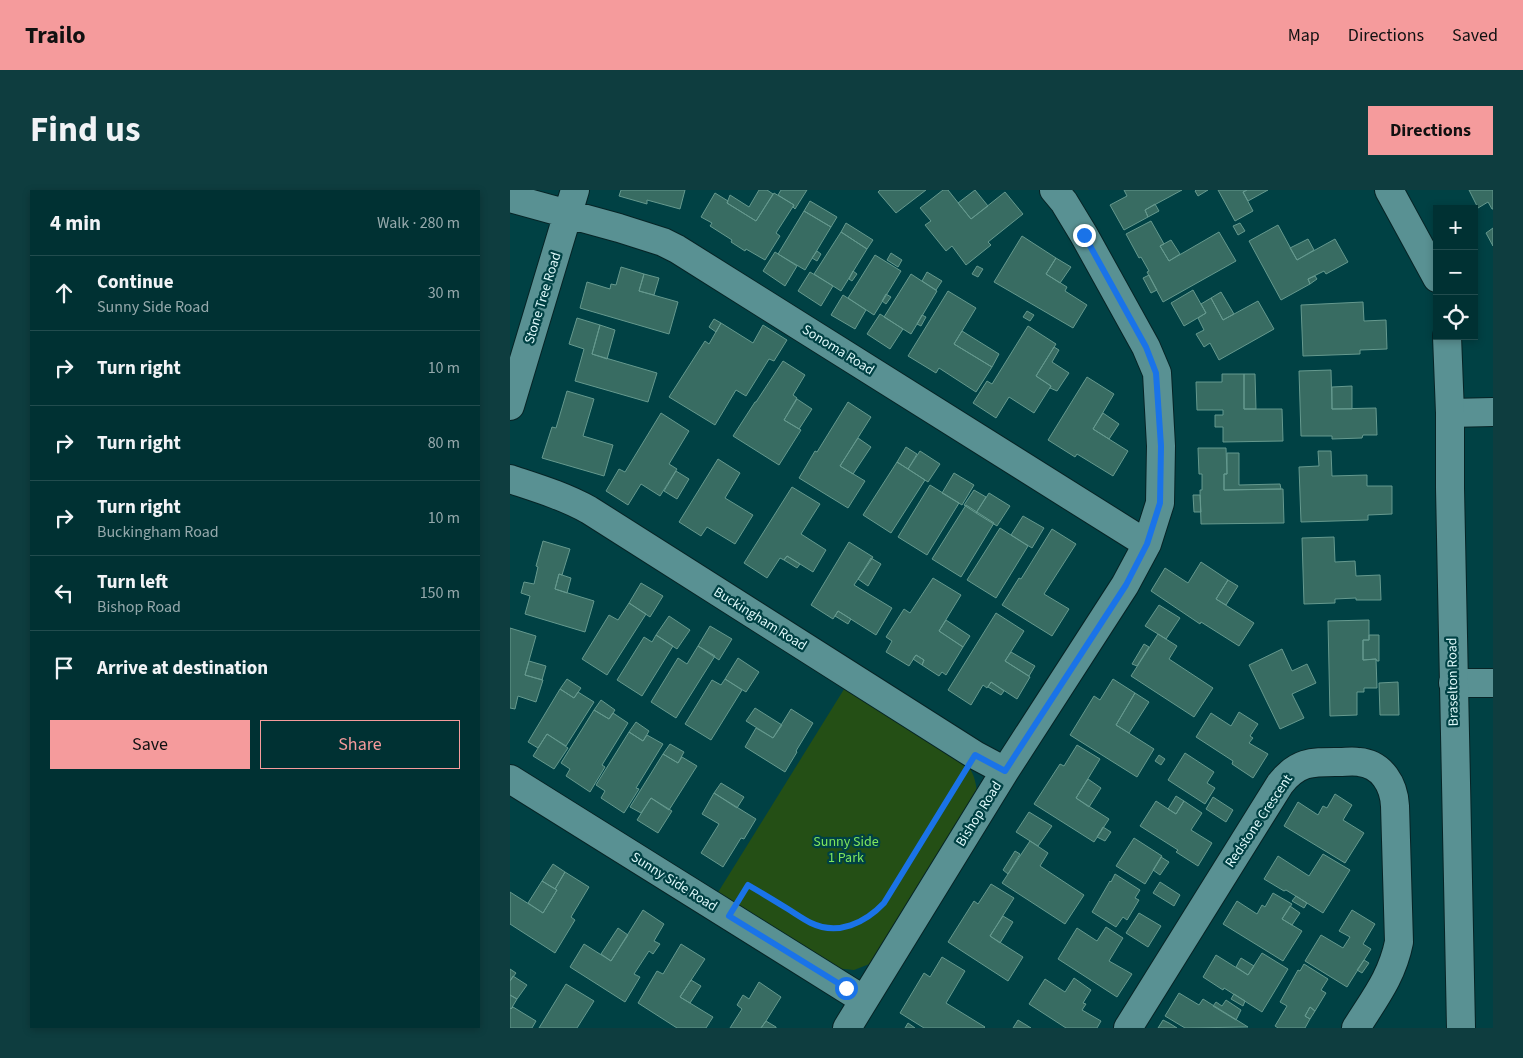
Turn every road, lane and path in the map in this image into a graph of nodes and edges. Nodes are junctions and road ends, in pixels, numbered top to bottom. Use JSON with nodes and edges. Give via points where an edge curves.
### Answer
{"nodes":[{"id":1,"x":1054,"y":190,"type":"edge"},
{"id":2,"x":1389,"y":190,"type":"edge"},
{"id":3,"x":510,"y":198,"type":"edge"},
{"id":4,"x":571,"y":202,"type":"edge"},
{"id":5,"x":1433,"y":271,"type":"edge"},
{"id":6,"x":1447,"y":340,"type":"edge"},
{"id":7,"x":510,"y":406,"type":"edge"},
{"id":8,"x":1493,"y":412,"type":"edge"},
{"id":9,"x":1450,"y":413,"type":"junction"},
{"id":10,"x":510,"y":479,"type":"edge"},
{"id":11,"x":1147,"y":544,"type":"junction"},
{"id":12,"x":1493,"y":682,"type":"edge"},
{"id":13,"x":1453,"y":683,"type":"junction"},
{"id":14,"x":975,"y":755,"type":"junction"},
{"id":15,"x":1005,"y":771,"type":"junction"},
{"id":16,"x":510,"y":779,"type":"edge"},
{"id":17,"x":729,"y":916,"type":"junction"},
{"id":18,"x":864,"y":1000,"type":"junction"},
{"id":19,"x":847,"y":1028,"type":"edge"},
{"id":20,"x":1128,"y":1028,"type":"edge"},
{"id":21,"x":1356,"y":1028,"type":"edge"},
{"id":22,"x":1460,"y":1028,"type":"edge"}],
"edges":[{"from":1,"to":11,"type":"street","name":"Bishop Road","via":[[1084,235],[1146,347],[1156,373],[1161,491]]},
{"from":2,"to":5,"type":"street"},
{"from":3,"to":4,"type":"street","name":"Sonoma Road"},
{"from":4,"to":7,"type":"street","name":"Stone Tree Road"},
{"from":4,"to":11,"type":"street","name":"Sonoma Road","via":[[619,228],[677,249]]},
{"from":6,"to":9,"type":"street","name":"Braselton Road"},
{"from":8,"to":9,"type":"street"},
{"from":9,"to":13,"type":"street","name":"Braselton Road"},
{"from":10,"to":14,"type":"street","name":"Buckingham Road","via":[[576,502]]},
{"from":11,"to":15,"type":"street","name":"Bishop Road","via":[[1126,585]]},
{"from":12,"to":13,"type":"street"},
{"from":13,"to":22,"type":"street","name":"Braselton Road"},
{"from":14,"to":15,"type":"street","name":"Buckingham Road"},
{"from":14,"to":17,"type":"path","via":[[884,903],[864,921],[838,928],[813,924],[748,885]]},
{"from":15,"to":18,"type":"street","name":"Bishop Road"},
{"from":16,"to":17,"type":"street","name":"Sunny Side Road"},
{"from":17,"to":18,"type":"street","name":"Sunny Side Road"},
{"from":18,"to":19,"type":"street","name":"Bishop Road"},
{"from":20,"to":21,"type":"street","name":"Redstone Crescent","via":[[1287,776],[1295,768],[1314,762],[1360,762],[1369,764],[1386,777],[1394,796],[1399,942],[1389,976]]}]}
